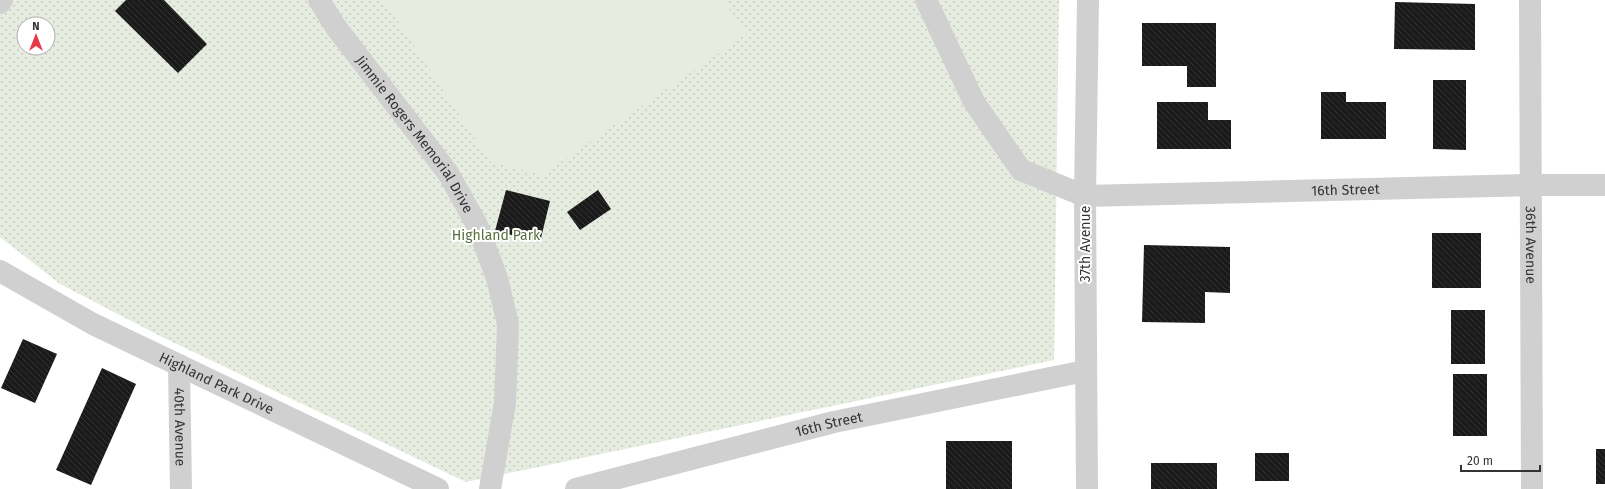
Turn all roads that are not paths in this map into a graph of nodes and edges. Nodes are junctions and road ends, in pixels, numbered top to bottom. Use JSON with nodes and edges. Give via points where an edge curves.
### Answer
{"nodes":[{"id":1,"x":2,"y":0,"type":"edge"},
{"id":2,"x":319,"y":0,"type":"edge"},
{"id":3,"x":926,"y":0,"type":"edge"},
{"id":4,"x":1088,"y":0,"type":"edge"},
{"id":5,"x":1530,"y":0,"type":"edge"},
{"id":6,"x":0,"y":3,"type":"edge"},
{"id":7,"x":1531,"y":185,"type":"junction"},
{"id":8,"x":1605,"y":185,"type":"edge"},
{"id":9,"x":1085,"y":196,"type":"junction"},
{"id":10,"x":0,"y":270,"type":"edge"},
{"id":11,"x":179,"y":365,"type":"junction"},
{"id":12,"x":1085,"y":371,"type":"junction"},
{"id":13,"x":182,"y":489,"type":"edge"},
{"id":14,"x":438,"y":489,"type":"edge"},
{"id":15,"x":490,"y":489,"type":"edge"},
{"id":16,"x":576,"y":489,"type":"edge"},
{"id":17,"x":1087,"y":489,"type":"edge"},
{"id":18,"x":1532,"y":489,"type":"edge"}],
"edges":[{"from":1,"to":6,"type":"street"},
{"from":2,"to":15,"type":"street","name":"Jimmie Rogers Memorial Drive","via":[[335,26],[448,173],[477,225],[496,278],[508,324],[505,403]]},
{"from":3,"to":9,"type":"street","via":[[974,102],[1021,170]]},
{"from":4,"to":9,"type":"street","name":"37th Avenue"},
{"from":5,"to":7,"type":"street","name":"36th Avenue"},
{"from":7,"to":8,"type":"street","name":"16th Street"},
{"from":7,"to":9,"type":"street","name":"16th Street"},
{"from":7,"to":18,"type":"street","name":"36th Avenue"},
{"from":9,"to":12,"type":"street","name":"37th Avenue"},
{"from":10,"to":11,"type":"street","name":"Highland Park Drive","via":[[93,324]]},
{"from":11,"to":13,"type":"street","name":"40th Avenue"},
{"from":11,"to":14,"type":"street","name":"Highland Park Drive"},
{"from":12,"to":16,"type":"street","name":"16th Street","via":[[834,422]]},
{"from":12,"to":17,"type":"street","name":"37th Avenue"}]}
